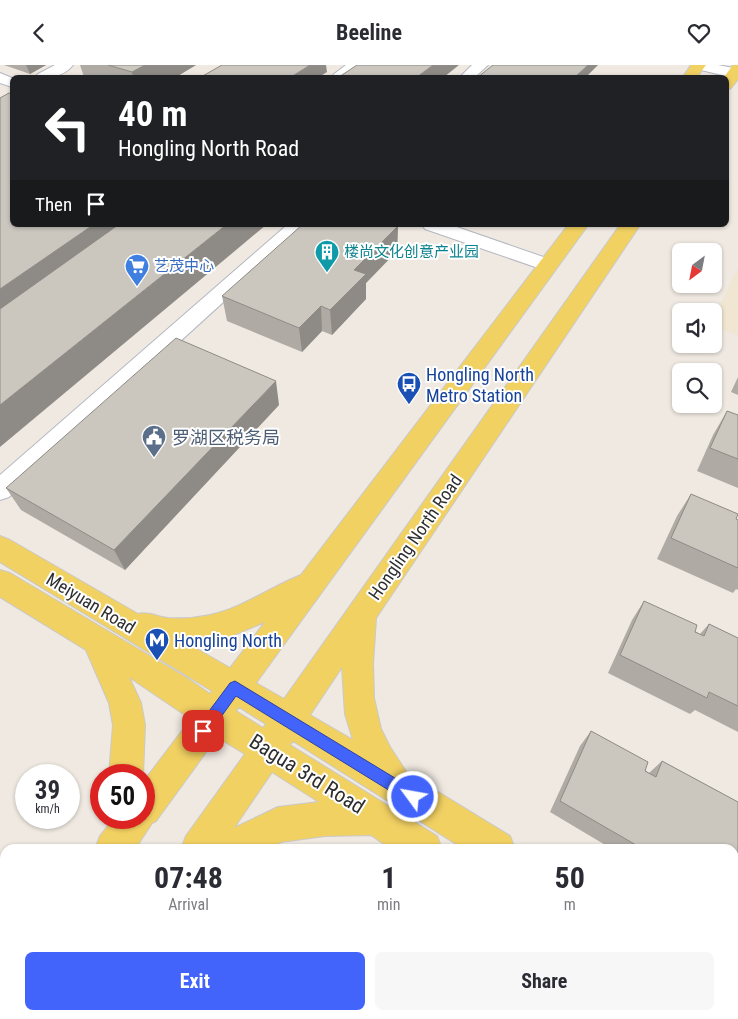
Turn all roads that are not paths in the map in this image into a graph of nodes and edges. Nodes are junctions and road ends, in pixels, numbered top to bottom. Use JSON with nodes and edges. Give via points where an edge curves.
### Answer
{"nodes":[{"id":1,"x":66,"y":65,"type":"edge"},
{"id":2,"x":356,"y":65,"type":"edge"},
{"id":3,"x":481,"y":65,"type":"edge"},
{"id":4,"x":698,"y":65,"type":"edge"},
{"id":5,"x":82,"y":69,"type":"dead end"},
{"id":6,"x":735,"y":72,"type":"edge"},
{"id":7,"x":47,"y":75,"type":"edge"},
{"id":8,"x":70,"y":75,"type":"edge"},
{"id":9,"x":342,"y":75,"type":"edge"},
{"id":10,"x":469,"y":75,"type":"edge"},
{"id":11,"x":0,"y":79,"type":"edge"},
{"id":12,"x":10,"y":91,"type":"edge"},
{"id":13,"x":296,"y":227,"type":"edge"},
{"id":14,"x":438,"y":227,"type":"edge"},
{"id":15,"x":576,"y":227,"type":"edge"},
{"id":16,"x":629,"y":227,"type":"edge"},
{"id":17,"x":548,"y":265,"type":"junction"},
{"id":18,"x":0,"y":490,"type":"edge"},
{"id":19,"x":0,"y":548,"type":"edge"},
{"id":20,"x":0,"y":582,"type":"edge"},
{"id":21,"x":314,"y":582,"type":"junction"},
{"id":22,"x":361,"y":615,"type":"junction"},
{"id":23,"x":107,"y":631,"type":"junction"},
{"id":24,"x":235,"y":687,"type":"junction"},
{"id":25,"x":214,"y":716,"type":"junction"},
{"id":26,"x":287,"y":719,"type":"junction"},
{"id":27,"x":266,"y":749,"type":"junction"},
{"id":28,"x":127,"y":764,"type":"edge"},
{"id":29,"x":396,"y":787,"type":"junction"},
{"id":30,"x":155,"y":794,"type":"edge"},
{"id":31,"x":375,"y":818,"type":"junction"},
{"id":32,"x":116,"y":829,"type":"edge"},
{"id":33,"x":128,"y":829,"type":"edge"},
{"id":34,"x":113,"y":844,"type":"edge"},
{"id":35,"x":116,"y":844,"type":"edge"},
{"id":36,"x":202,"y":844,"type":"edge"},
{"id":37,"x":239,"y":844,"type":"edge"},
{"id":38,"x":416,"y":844,"type":"edge"},
{"id":39,"x":489,"y":844,"type":"edge"}],
"edges":[{"from":1,"to":7,"type":"street"},
{"from":2,"to":9,"type":"street"},
{"from":3,"to":10,"type":"street"},
{"from":4,"to":6,"type":"street"},
{"from":5,"to":8,"type":"street"},
{"from":11,"to":12,"type":"street"},
{"from":13,"to":18,"type":"street"},
{"from":14,"to":17,"type":"street"},
{"from":15,"to":17,"type":"main road"},
{"from":16,"to":22,"type":"main road","name":"Hongling North Road"},
{"from":17,"to":21,"type":"main road"},
{"from":19,"to":23,"type":"main road","name":"Meiyuan Road"},
{"from":20,"to":23,"type":"main road","name":"Meiyuan Road"},
{"from":21,"to":23,"type":"main road","via":[[227,625],[202,631]]},
{"from":21,"to":24,"type":"main road"},
{"from":22,"to":26,"type":"main road","name":"Hongling North Road"},
{"from":22,"to":29,"type":"main road","via":[[359,710],[370,743]]},
{"from":23,"to":24,"type":"main road","name":"Meiyuan Road"},
{"from":23,"to":25,"type":"main road","name":"Meiyuan Road"},
{"from":23,"to":28,"type":"main road","via":[[129,725]]},
{"from":24,"to":25,"type":"main road"},
{"from":24,"to":26,"type":"main road","name":"Bagua 3rd Road"},
{"from":25,"to":27,"type":"main road","name":"Bagua 3rd Road"},
{"from":25,"to":30,"type":"main road"},
{"from":26,"to":27,"type":"main road","name":"Hongling North Road"},
{"from":26,"to":29,"type":"main road","name":"Bagua 3rd Road"},
{"from":27,"to":31,"type":"main road","name":"Bagua 3rd Road"},
{"from":27,"to":36,"type":"main road","name":"Hongling North Road"},
{"from":29,"to":39,"type":"main road","name":"Bagua 3rd Road"},
{"from":31,"to":37,"type":"main road","via":[[325,819],[278,825]]},
{"from":31,"to":38,"type":"main road","name":"Bagua 3rd Road"},
{"from":32,"to":34,"type":"main road"},
{"from":33,"to":35,"type":"main road"}]}
